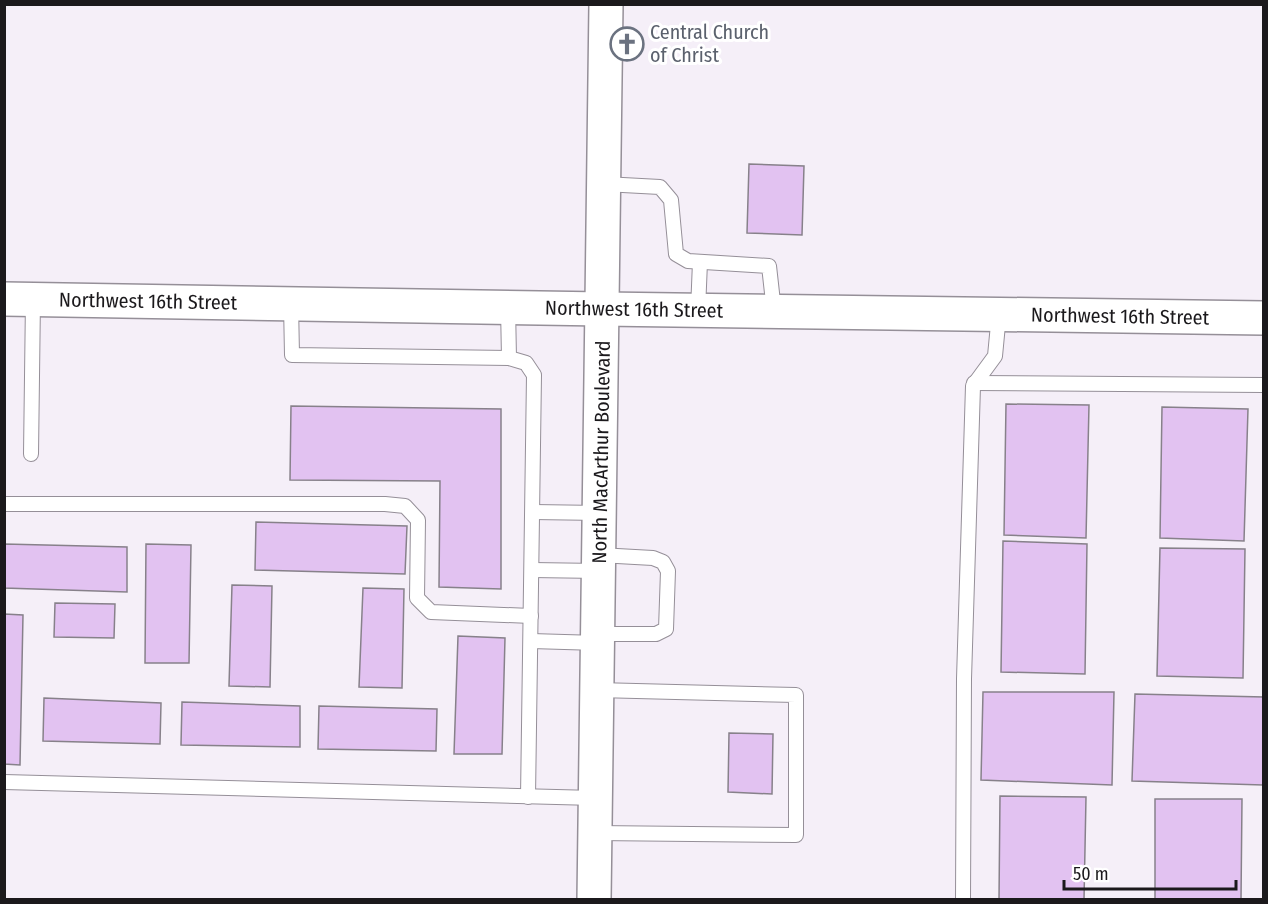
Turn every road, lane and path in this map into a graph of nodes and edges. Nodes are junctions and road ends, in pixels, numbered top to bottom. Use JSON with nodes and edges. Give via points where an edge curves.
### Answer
{"nodes":[{"id":1,"x":606,"y":4,"type":"edge"},
{"id":2,"x":604,"y":184,"type":"junction"},
{"id":3,"x":700,"y":262,"type":"junction"},
{"id":4,"x":19,"y":299,"type":"edge"},
{"id":5,"x":291,"y":304,"type":"junction"},
{"id":6,"x":508,"y":307,"type":"junction"},
{"id":7,"x":603,"y":309,"type":"junction"},
{"id":8,"x":698,"y":310,"type":"junction"},
{"id":9,"x":774,"y":311,"type":"junction"},
{"id":10,"x":999,"y":314,"type":"junction"},
{"id":11,"x":1263,"y":318,"type":"edge"},
{"id":12,"x":509,"y":358,"type":"junction"},
{"id":13,"x":974,"y":383,"type":"junction"},
{"id":14,"x":1263,"y":385,"type":"edge"},
{"id":15,"x":31,"y":454,"type":"dead end"},
{"id":16,"x":4,"y":504,"type":"edge"},
{"id":17,"x":533,"y":512,"type":"junction"},
{"id":18,"x":600,"y":513,"type":"junction"},
{"id":19,"x":599,"y":563,"type":"junction"},
{"id":20,"x":532,"y":570,"type":"junction"},
{"id":21,"x":531,"y":616,"type":"junction"},
{"id":22,"x":598,"y":638,"type":"junction"},
{"id":23,"x":531,"y":641,"type":"junction"},
{"id":24,"x":597,"y":690,"type":"junction"},
{"id":25,"x":4,"y":782,"type":"edge"},
{"id":26,"x":528,"y":797,"type":"junction"},
{"id":27,"x":596,"y":798,"type":"junction"},
{"id":28,"x":595,"y":833,"type":"junction"},
{"id":29,"x":594,"y":900,"type":"edge"},
{"id":30,"x":963,"y":900,"type":"edge"}],
"edges":[{"from":1,"to":2,"type":"street","name":"North MacArthur Boulevard"},
{"from":2,"to":3,"type":"lane","via":[[660,187],[671,200],[676,254]]},
{"from":2,"to":7,"type":"street","name":"North MacArthur Boulevard"},
{"from":3,"to":8,"type":"lane"},
{"from":3,"to":9,"type":"lane","via":[[769,266]]},
{"from":4,"to":5,"type":"street","name":"Northwest 16th Street"},
{"from":4,"to":15,"type":"lane"},
{"from":5,"to":6,"type":"street","name":"Northwest 16th Street"},
{"from":5,"to":12,"type":"lane","via":[[292,355]]},
{"from":6,"to":7,"type":"street","name":"Northwest 16th Street"},
{"from":6,"to":12,"type":"lane"},
{"from":7,"to":8,"type":"street","name":"Northwest 16th Street"},
{"from":7,"to":18,"type":"street","name":"North MacArthur Boulevard"},
{"from":8,"to":9,"type":"street","name":"Northwest 16th Street"},
{"from":9,"to":10,"type":"street","name":"Northwest 16th Street"},
{"from":10,"to":11,"type":"street","name":"Northwest 16th Street"},
{"from":10,"to":13,"type":"lane","via":[[995,356]]},
{"from":12,"to":17,"type":"lane","via":[[526,363],[534,375]]},
{"from":13,"to":14,"type":"lane"},
{"from":13,"to":30,"type":"lane","via":[[964,679]]},
{"from":16,"to":21,"type":"lane","via":[[405,506],[418,520],[417,598],[431,612]]},
{"from":17,"to":18,"type":"lane"},
{"from":17,"to":20,"type":"lane"},
{"from":18,"to":19,"type":"street","name":"North MacArthur Boulevard"},
{"from":19,"to":20,"type":"lane"},
{"from":19,"to":22,"type":"street","name":"North MacArthur Boulevard"},
{"from":19,"to":22,"type":"lane","via":[[653,558],[663,562],[668,571],[666,629],[656,634]]},
{"from":20,"to":21,"type":"lane"},
{"from":21,"to":23,"type":"lane"},
{"from":22,"to":23,"type":"lane"},
{"from":22,"to":24,"type":"street","name":"North MacArthur Boulevard"},
{"from":23,"to":26,"type":"lane"},
{"from":24,"to":27,"type":"street","name":"North MacArthur Boulevard"},
{"from":24,"to":28,"type":"lane","via":[[796,694],[796,835]]},
{"from":25,"to":26,"type":"lane"},
{"from":26,"to":27,"type":"lane"},
{"from":27,"to":28,"type":"street","name":"North MacArthur Boulevard"},
{"from":28,"to":29,"type":"street","name":"North MacArthur Boulevard"}]}
